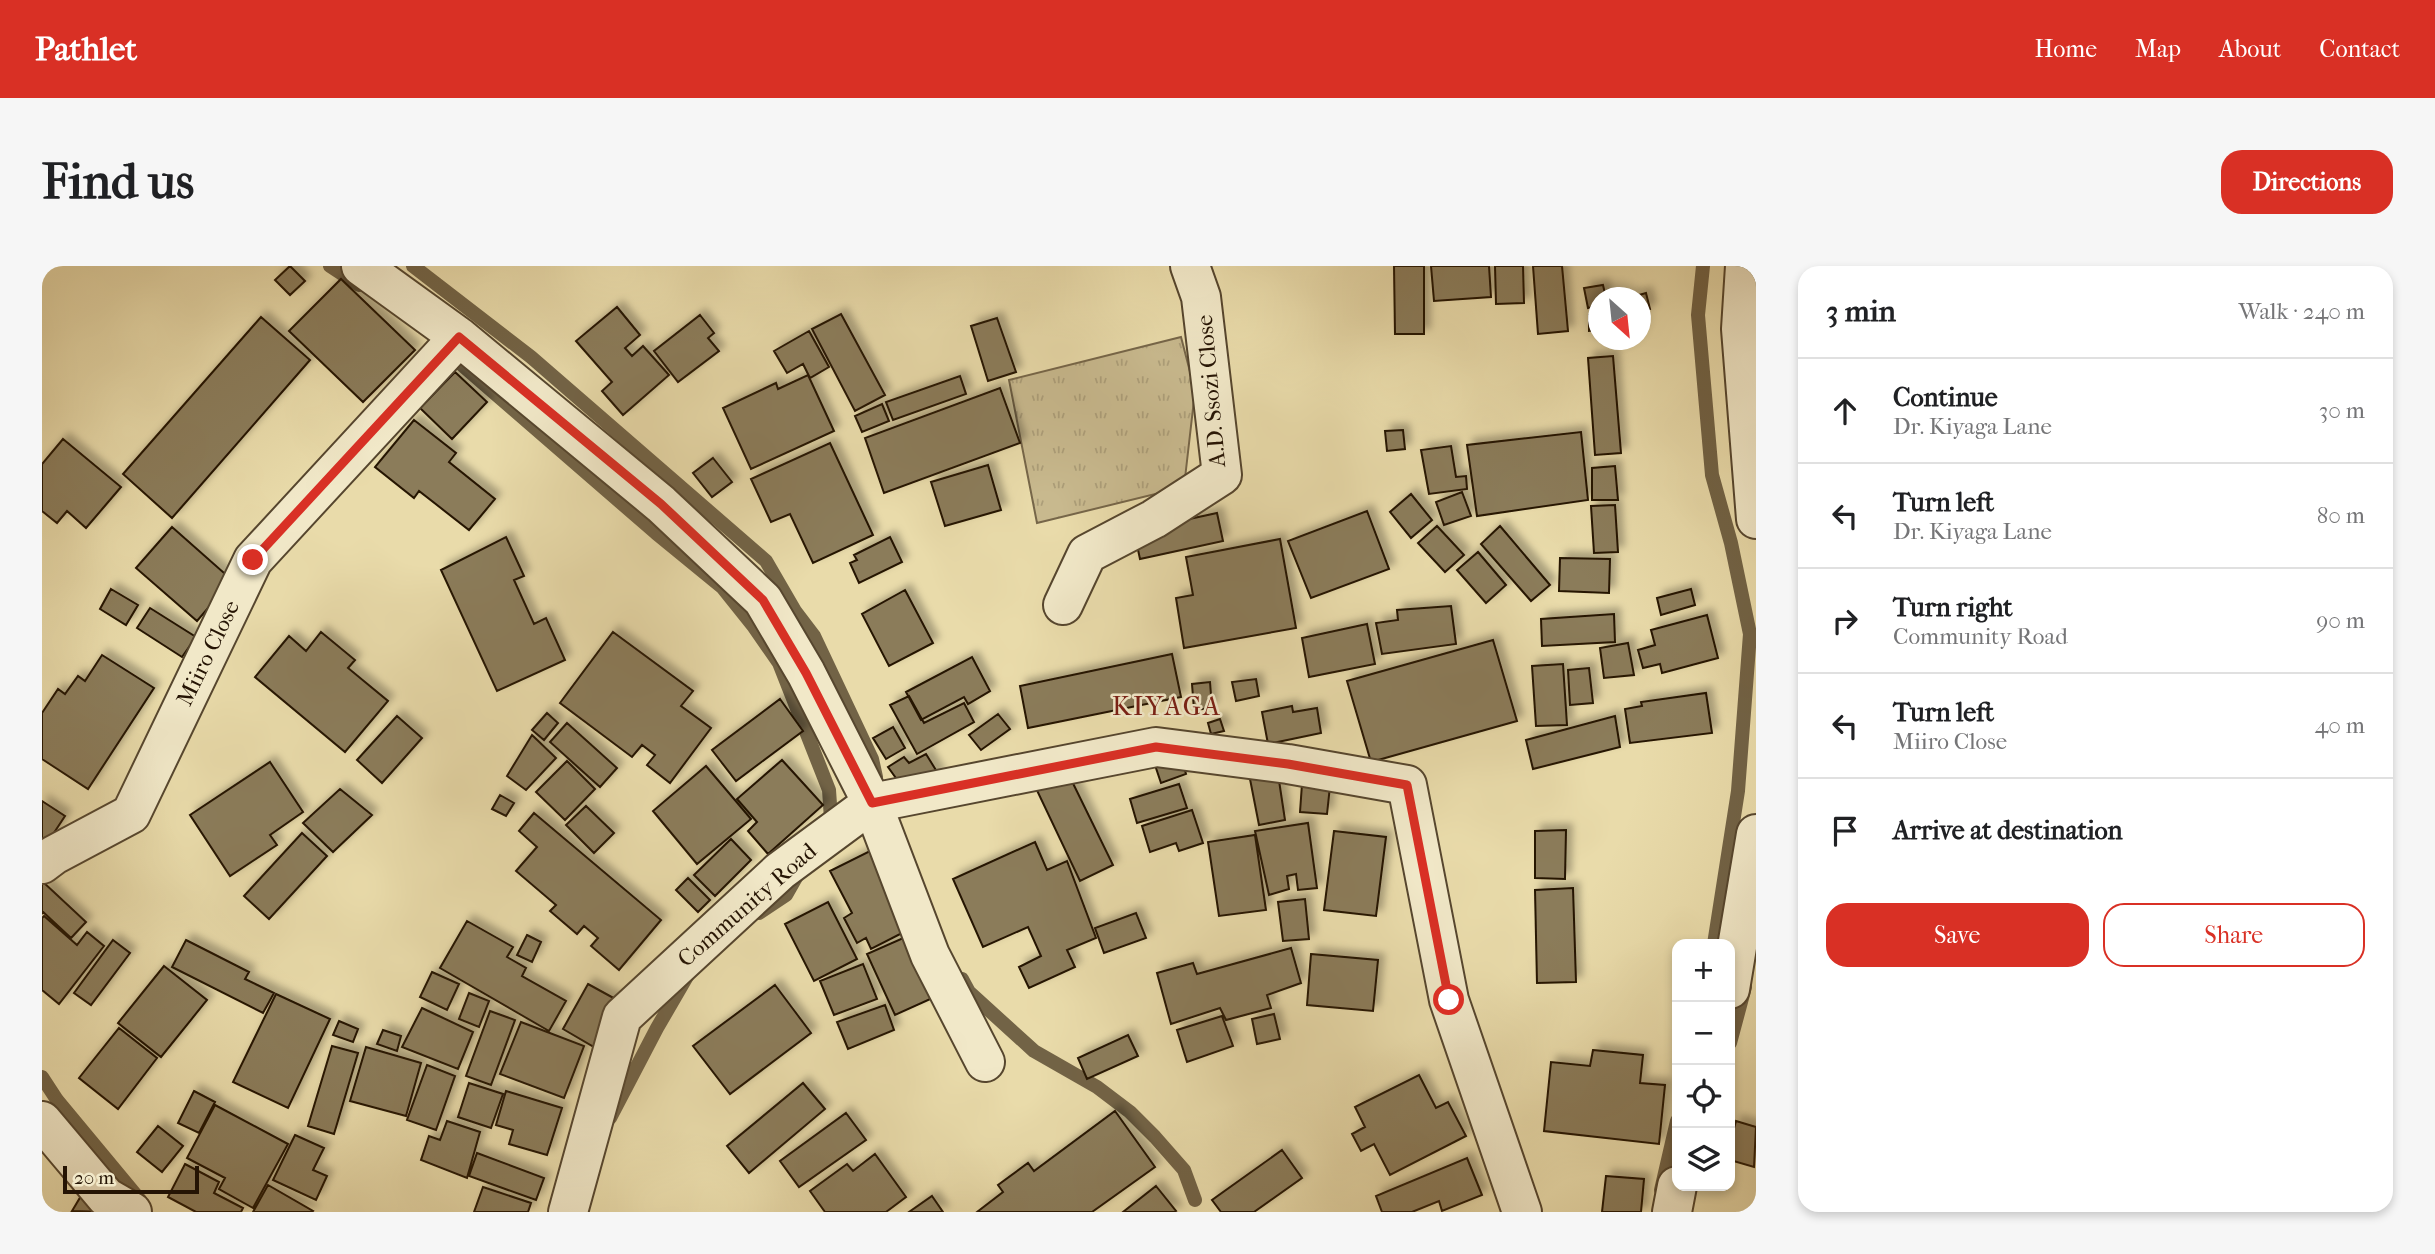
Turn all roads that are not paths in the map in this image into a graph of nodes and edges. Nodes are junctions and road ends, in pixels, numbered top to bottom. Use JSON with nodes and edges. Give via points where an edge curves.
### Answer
{"nodes":[{"id":1,"x":361,"y":266,"type":"edge"},
{"id":2,"x":1190,"y":266,"type":"edge"},
{"id":3,"x":1745,"y":266,"type":"edge"},
{"id":4,"x":459,"y":337,"type":"junction"},
{"id":5,"x":1756,"y":519,"type":"edge"},
{"id":6,"x":1063,"y":605,"type":"dead end"},
{"id":7,"x":872,"y":803,"type":"junction"},
{"id":8,"x":1756,"y":834,"type":"edge"},
{"id":9,"x":42,"y":864,"type":"edge"},
{"id":10,"x":1735,"y":959,"type":"edge"},
{"id":11,"x":985,"y":1062,"type":"dead end"},
{"id":12,"x":42,"y":1121,"type":"edge"},
{"id":13,"x":1677,"y":1191,"type":"edge"},
{"id":14,"x":132,"y":1212,"type":"edge"},
{"id":15,"x":568,"y":1212,"type":"edge"},
{"id":16,"x":1522,"y":1212,"type":"edge"},
{"id":17,"x":1672,"y":1212,"type":"edge"}],
"edges":[{"from":1,"to":4,"type":"street"},
{"from":2,"to":6,"type":"street","name":"A.D. Ssozi Close","via":[[1201,298],[1222,475],[1154,519],[1087,554]]},
{"from":3,"to":5,"type":"street","via":[[1741,329]]},
{"from":4,"to":7,"type":"street","via":[[661,504],[763,600],[796,652]]},
{"from":4,"to":9,"type":"street","name":"Miiro Close","via":[[253,560],[131,814]]},
{"from":7,"to":11,"type":"street","via":[[930,956]]},
{"from":7,"to":15,"type":"street","name":"Community Road","via":[[780,871],[622,1017]]},
{"from":7,"to":16,"type":"street","via":[[1156,747],[1407,785],[1449,1000]]},
{"from":8,"to":10,"type":"street"},
{"from":12,"to":14,"type":"street","via":[[106,1197]]},
{"from":13,"to":17,"type":"street"}]}
